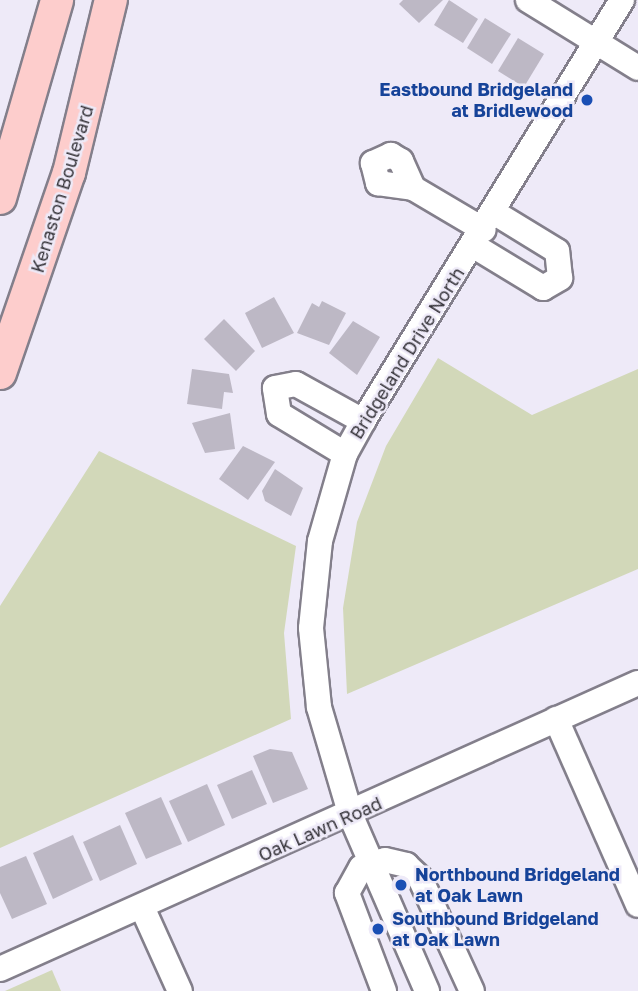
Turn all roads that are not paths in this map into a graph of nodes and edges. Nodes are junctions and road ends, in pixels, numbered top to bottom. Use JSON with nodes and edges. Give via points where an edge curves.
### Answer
{"nodes":[{"id":1,"x":57,"y":0,"type":"edge"},
{"id":2,"x":111,"y":0,"type":"edge"},
{"id":3,"x":528,"y":0,"type":"edge"},
{"id":4,"x":622,"y":0,"type":"edge"},
{"id":5,"x":597,"y":43,"type":"junction"},
{"id":6,"x":638,"y":68,"type":"edge"},
{"id":7,"x":413,"y":188,"type":"dead end"},
{"id":8,"x":0,"y":198,"type":"edge"},
{"id":9,"x":484,"y":230,"type":"junction"},
{"id":10,"x":0,"y":373,"type":"edge"},
{"id":11,"x":363,"y":421,"type":"junction"},
{"id":12,"x":345,"y":454,"type":"junction"},
{"id":13,"x":638,"y":683,"type":"edge"},
{"id":14,"x":556,"y":719,"type":"junction"},
{"id":15,"x":351,"y":816,"type":"junction"},
{"id":16,"x":370,"y":862,"type":"junction"},
{"id":17,"x":638,"y":905,"type":"edge"},
{"id":18,"x":142,"y":907,"type":"junction"},
{"id":19,"x":0,"y":969,"type":"edge"},
{"id":20,"x":180,"y":991,"type":"edge"},
{"id":21,"x":384,"y":991,"type":"edge"},
{"id":22,"x":427,"y":991,"type":"edge"},
{"id":23,"x":472,"y":991,"type":"edge"}],
"edges":[{"from":1,"to":8,"type":"main road"},
{"from":2,"to":10,"type":"main road","name":"Kenaston Boulevard","via":[[63,195]]},
{"from":3,"to":5,"type":"street"},
{"from":4,"to":5,"type":"street","name":"Bridgeland Drive North"},
{"from":5,"to":6,"type":"street"},
{"from":5,"to":9,"type":"street","name":"Bridgeland Drive North"},
{"from":7,"to":9,"type":"street"},
{"from":9,"to":11,"type":"street","name":"Bridgeland Drive North"},
{"from":11,"to":12,"type":"street","name":"Bridgeland Drive North"},
{"from":11,"to":12,"type":"street","via":[[296,384],[275,388],[279,414]]},
{"from":12,"to":15,"type":"street","name":"Bridgeland Drive North","via":[[320,541],[311,628],[319,706]]},
{"from":13,"to":14,"type":"street","name":"Oak Lawn Road"},
{"from":14,"to":15,"type":"street","name":"Oak Lawn Road"},
{"from":14,"to":17,"type":"street"},
{"from":15,"to":16,"type":"street","name":"Bridgeland Drive North"},
{"from":15,"to":18,"type":"street","name":"Oak Lawn Road"},
{"from":16,"to":21,"type":"street","via":[[350,879],[347,893]]},
{"from":16,"to":22,"type":"street","name":"Bridgeland Drive North"},
{"from":16,"to":23,"type":"street","via":[[397,861],[420,878]]},
{"from":18,"to":19,"type":"street","name":"Oak Lawn Road"},
{"from":18,"to":20,"type":"street"}]}
